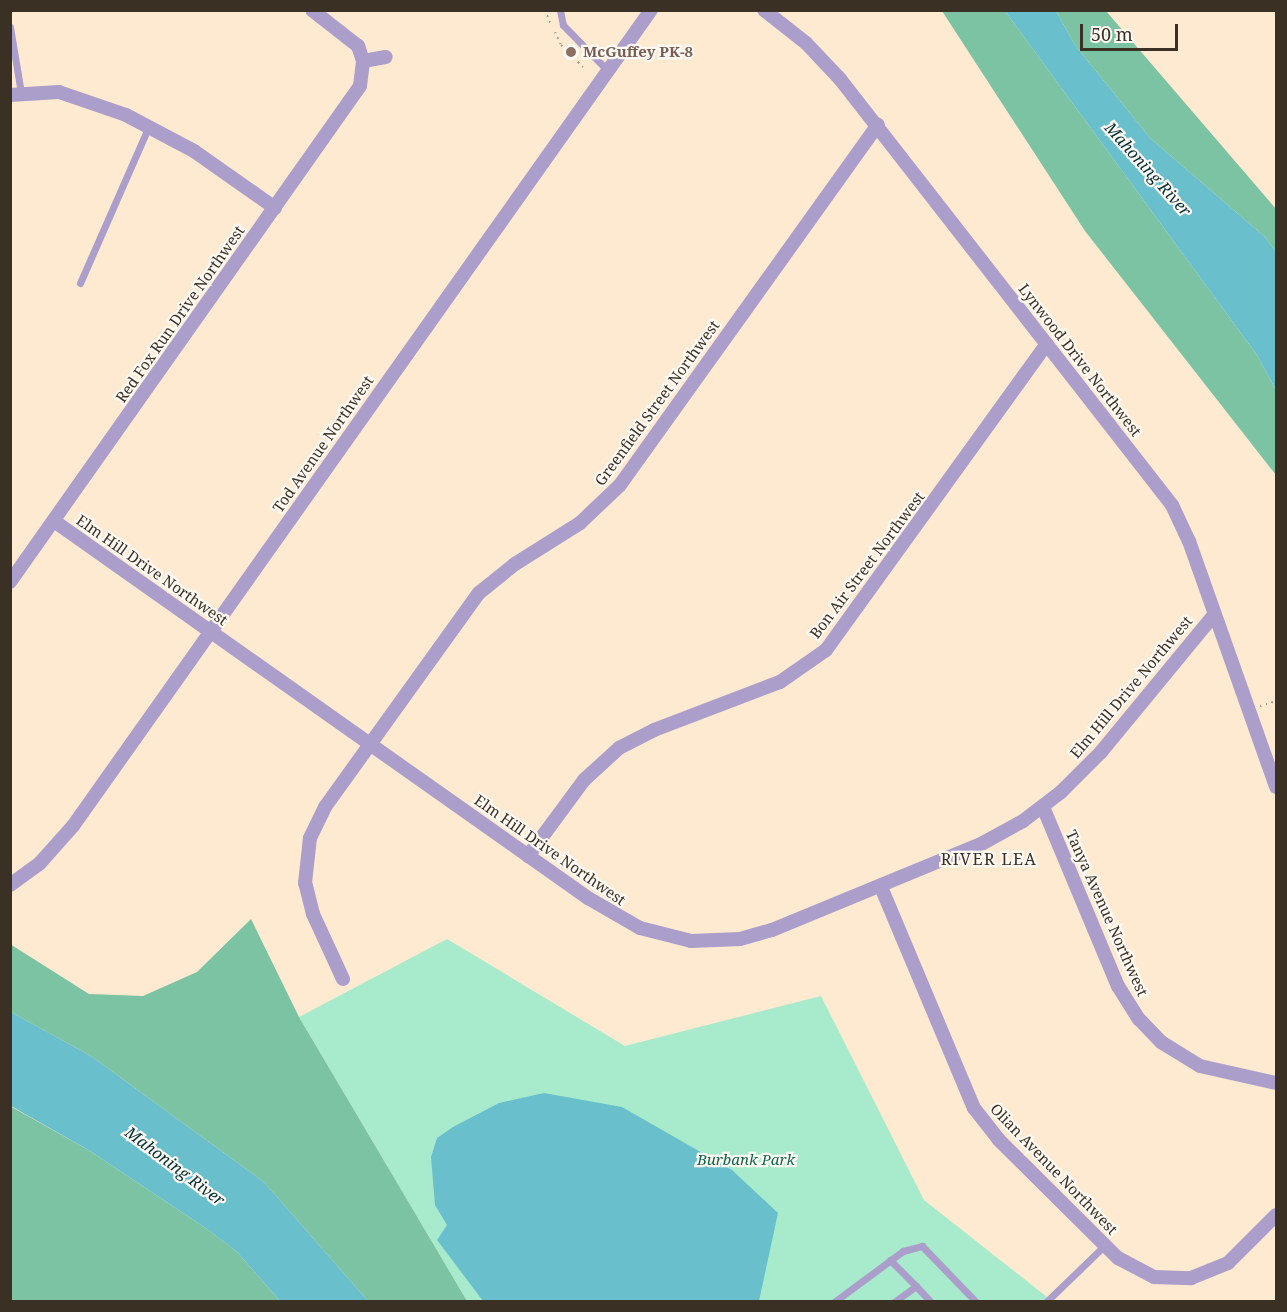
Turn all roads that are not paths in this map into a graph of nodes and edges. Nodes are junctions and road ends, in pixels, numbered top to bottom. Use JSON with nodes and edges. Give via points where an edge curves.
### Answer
{"nodes":[{"id":1,"x":312,"y":10,"type":"edge"},
{"id":2,"x":560,"y":10,"type":"edge"},
{"id":3,"x":651,"y":10,"type":"edge"},
{"id":4,"x":765,"y":10,"type":"edge"},
{"id":5,"x":10,"y":27,"type":"edge"},
{"id":6,"x":386,"y":57,"type":"dead end"},
{"id":7,"x":363,"y":61,"type":"junction"},
{"id":8,"x":608,"y":71,"type":"junction"},
{"id":9,"x":16,"y":94,"type":"edge"},
{"id":10,"x":878,"y":125,"type":"junction"},
{"id":11,"x":149,"y":126,"type":"junction"},
{"id":12,"x":275,"y":208,"type":"junction"},
{"id":13,"x":80,"y":283,"type":"dead end"},
{"id":14,"x":1047,"y":344,"type":"junction"},
{"id":15,"x":54,"y":521,"type":"junction"},
{"id":16,"x":10,"y":582,"type":"edge"},
{"id":17,"x":1214,"y":615,"type":"junction"},
{"id":18,"x":210,"y":632,"type":"junction"},
{"id":19,"x":369,"y":744,"type":"junction"},
{"id":20,"x":1276,"y":787,"type":"edge"},
{"id":21,"x":1043,"y":807,"type":"junction"},
{"id":22,"x":528,"y":856,"type":"junction"},
{"id":23,"x":10,"y":885,"type":"edge"},
{"id":24,"x":881,"y":886,"type":"junction"},
{"id":25,"x":343,"y":979,"type":"dead end"},
{"id":26,"x":1276,"y":1083,"type":"edge"},
{"id":27,"x":1276,"y":1215,"type":"edge"},
{"id":28,"x":1105,"y":1245,"type":"junction"},
{"id":29,"x":890,"y":1260,"type":"junction"},
{"id":30,"x":916,"y":1286,"type":"junction"},
{"id":31,"x":834,"y":1302,"type":"edge"},
{"id":32,"x":894,"y":1302,"type":"edge"},
{"id":33,"x":931,"y":1302,"type":"edge"},
{"id":34,"x":976,"y":1302,"type":"edge"},
{"id":35,"x":1046,"y":1302,"type":"edge"}],
"edges":[{"from":1,"to":7,"type":"street","via":[[348,36]]},
{"from":2,"to":8,"type":"lane","via":[[563,25]]},
{"from":3,"to":8,"type":"street","name":"Tod Avenue Northwest"},
{"from":4,"to":10,"type":"street","name":"Lynwood Drive Northwest","via":[[822,59]]},
{"from":5,"to":9,"type":"lane"},
{"from":6,"to":7,"type":"street"},
{"from":7,"to":12,"type":"street","name":"Red Fox Run Drive Northwest","via":[[358,90]]},
{"from":8,"to":18,"type":"street","name":"Tod Avenue Northwest"},
{"from":9,"to":11,"type":"street","via":[[59,92]]},
{"from":10,"to":14,"type":"street","name":"Lynwood Drive Northwest"},
{"from":10,"to":19,"type":"street","name":"Greenfield Street Northwest","via":[[620,485],[580,523],[515,564],[479,593]]},
{"from":11,"to":12,"type":"street","via":[[194,151]]},
{"from":11,"to":13,"type":"lane"},
{"from":12,"to":15,"type":"street","name":"Red Fox Run Drive Northwest"},
{"from":14,"to":17,"type":"street","name":"Lynwood Drive Northwest","via":[[1172,505],[1189,541]]},
{"from":14,"to":22,"type":"street","name":"Bon Air Street Northwest","via":[[826,650],[780,682],[654,730],[619,748],[584,780]]},
{"from":15,"to":16,"type":"street","name":"Red Fox Run Drive Northwest"},
{"from":15,"to":18,"type":"street","name":"Elm Hill Drive Northwest"},
{"from":17,"to":20,"type":"street","name":"Lynwood Drive Northwest"},
{"from":17,"to":21,"type":"street","name":"Elm Hill Drive Northwest","via":[[1101,752]]},
{"from":18,"to":19,"type":"street","name":"Elm Hill Drive Northwest"},
{"from":18,"to":23,"type":"street","name":"Tod Avenue Northwest","via":[[58,845]]},
{"from":19,"to":22,"type":"street","name":"Elm Hill Drive Northwest"},
{"from":19,"to":25,"type":"street","name":"Greenfield Street Northwest","via":[[319,817],[306,858],[310,906]]},
{"from":21,"to":24,"type":"street","name":"Elm Hill Drive Northwest","via":[[983,843]]},
{"from":21,"to":26,"type":"street","name":"Tanya Avenue Northwest","via":[[1118,986],[1138,1019],[1161,1042],[1200,1066]]},
{"from":22,"to":24,"type":"street","name":"Elm Hill Drive Northwest","via":[[625,921],[657,934],[691,941],[757,936]]},
{"from":24,"to":28,"type":"street","name":"Olian Avenue Northwest","via":[[974,1108],[999,1140]]},
{"from":27,"to":28,"type":"street","name":"Olian Avenue Northwest","via":[[1227,1263],[1191,1278],[1164,1279],[1129,1266]]},
{"from":28,"to":35,"type":"lane"},
{"from":29,"to":30,"type":"lane"},
{"from":29,"to":31,"type":"lane"},
{"from":29,"to":34,"type":"lane","via":[[912,1246],[922,1246]]},
{"from":30,"to":32,"type":"lane"},
{"from":30,"to":33,"type":"lane"}]}
